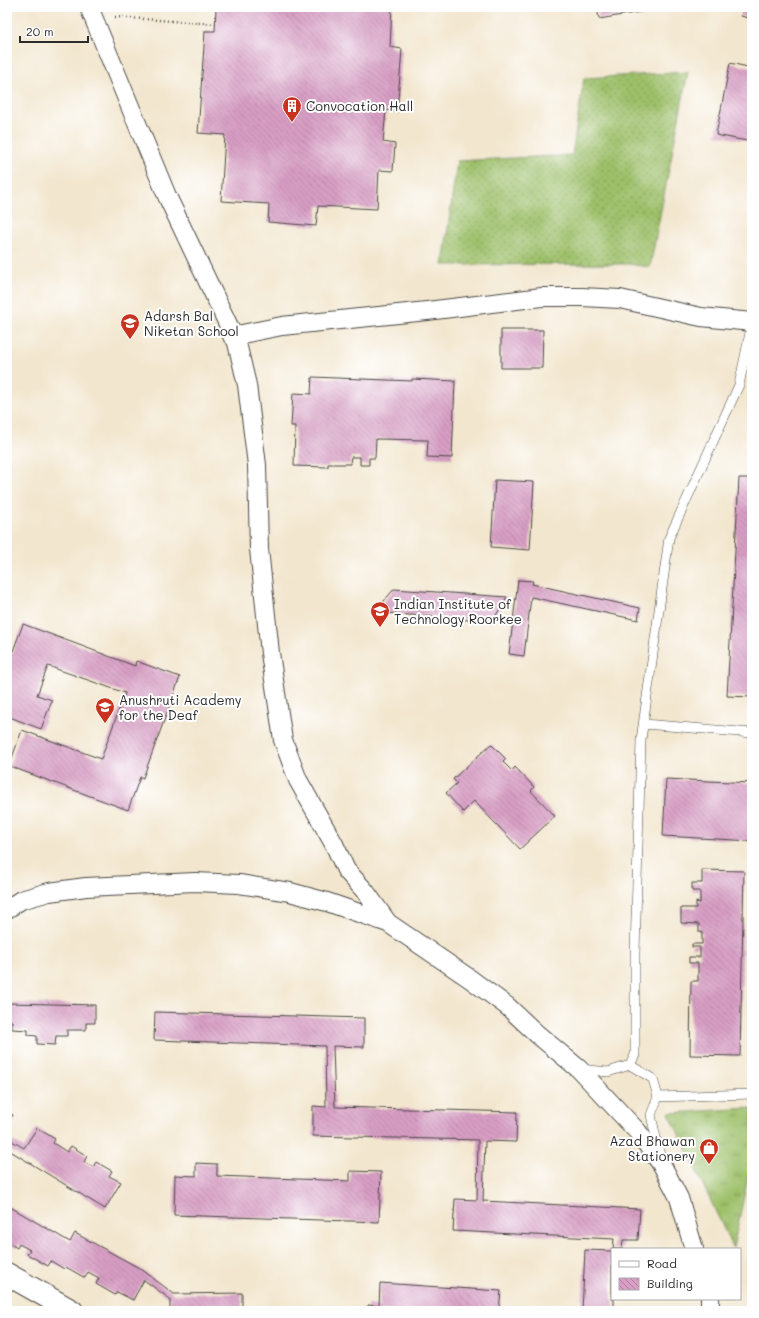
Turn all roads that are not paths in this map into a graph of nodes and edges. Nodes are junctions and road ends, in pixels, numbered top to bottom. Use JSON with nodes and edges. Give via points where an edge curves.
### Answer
{"nodes":[{"id":1,"x":91,"y":12,"type":"edge"},
{"id":2,"x":752,"y":323,"type":"edge"},
{"id":3,"x":232,"y":336,"type":"junction"},
{"id":4,"x":644,"y":724,"type":"junction"},
{"id":5,"x":752,"y":733,"type":"edge"},
{"id":6,"x":7,"y":909,"type":"edge"},
{"id":7,"x":388,"y":923,"type":"junction"},
{"id":8,"x":630,"y":1065,"type":"junction"},
{"id":9,"x":579,"y":1069,"type":"junction"},
{"id":10,"x":752,"y":1094,"type":"edge"},
{"id":11,"x":658,"y":1097,"type":"junction"},
{"id":12,"x":662,"y":1165,"type":"junction"},
{"id":13,"x":694,"y":1248,"type":"edge"},
{"id":14,"x":7,"y":1274,"type":"edge"},
{"id":15,"x":710,"y":1300,"type":"edge"},
{"id":16,"x":72,"y":1311,"type":"edge"},
{"id":17,"x":710,"y":1311,"type":"edge"}],
"edges":[{"from":1,"to":3,"type":"street","via":[[167,196]]},
{"from":2,"to":3,"type":"street","via":[[701,317],[620,299],[542,297],[282,326]]},
{"from":2,"to":4,"type":"lane","via":[[739,385],[669,538]]},
{"from":3,"to":7,"type":"street","via":[[237,343],[247,385],[255,443],[259,549],[270,654],[283,740],[298,780],[346,870]]},
{"from":4,"to":5,"type":"lane"},
{"from":4,"to":8,"type":"lane","via":[[635,945],[635,1055]]},
{"from":6,"to":7,"type":"street","via":[[21,900],[64,890],[119,884],[195,882],[239,884],[290,892]]},
{"from":7,"to":9,"type":"street","via":[[507,1006]]},
{"from":8,"to":9,"type":"lane","via":[[608,1072]]},
{"from":8,"to":11,"type":"lane","via":[[653,1079]]},
{"from":9,"to":12,"type":"street","via":[[638,1132]]},
{"from":10,"to":11,"type":"lane"},
{"from":11,"to":12,"type":"lane","via":[[651,1115]]},
{"from":12,"to":13,"type":"street","via":[[679,1198]]},
{"from":14,"to":16,"type":"street"},
{"from":15,"to":17,"type":"street"}]}
